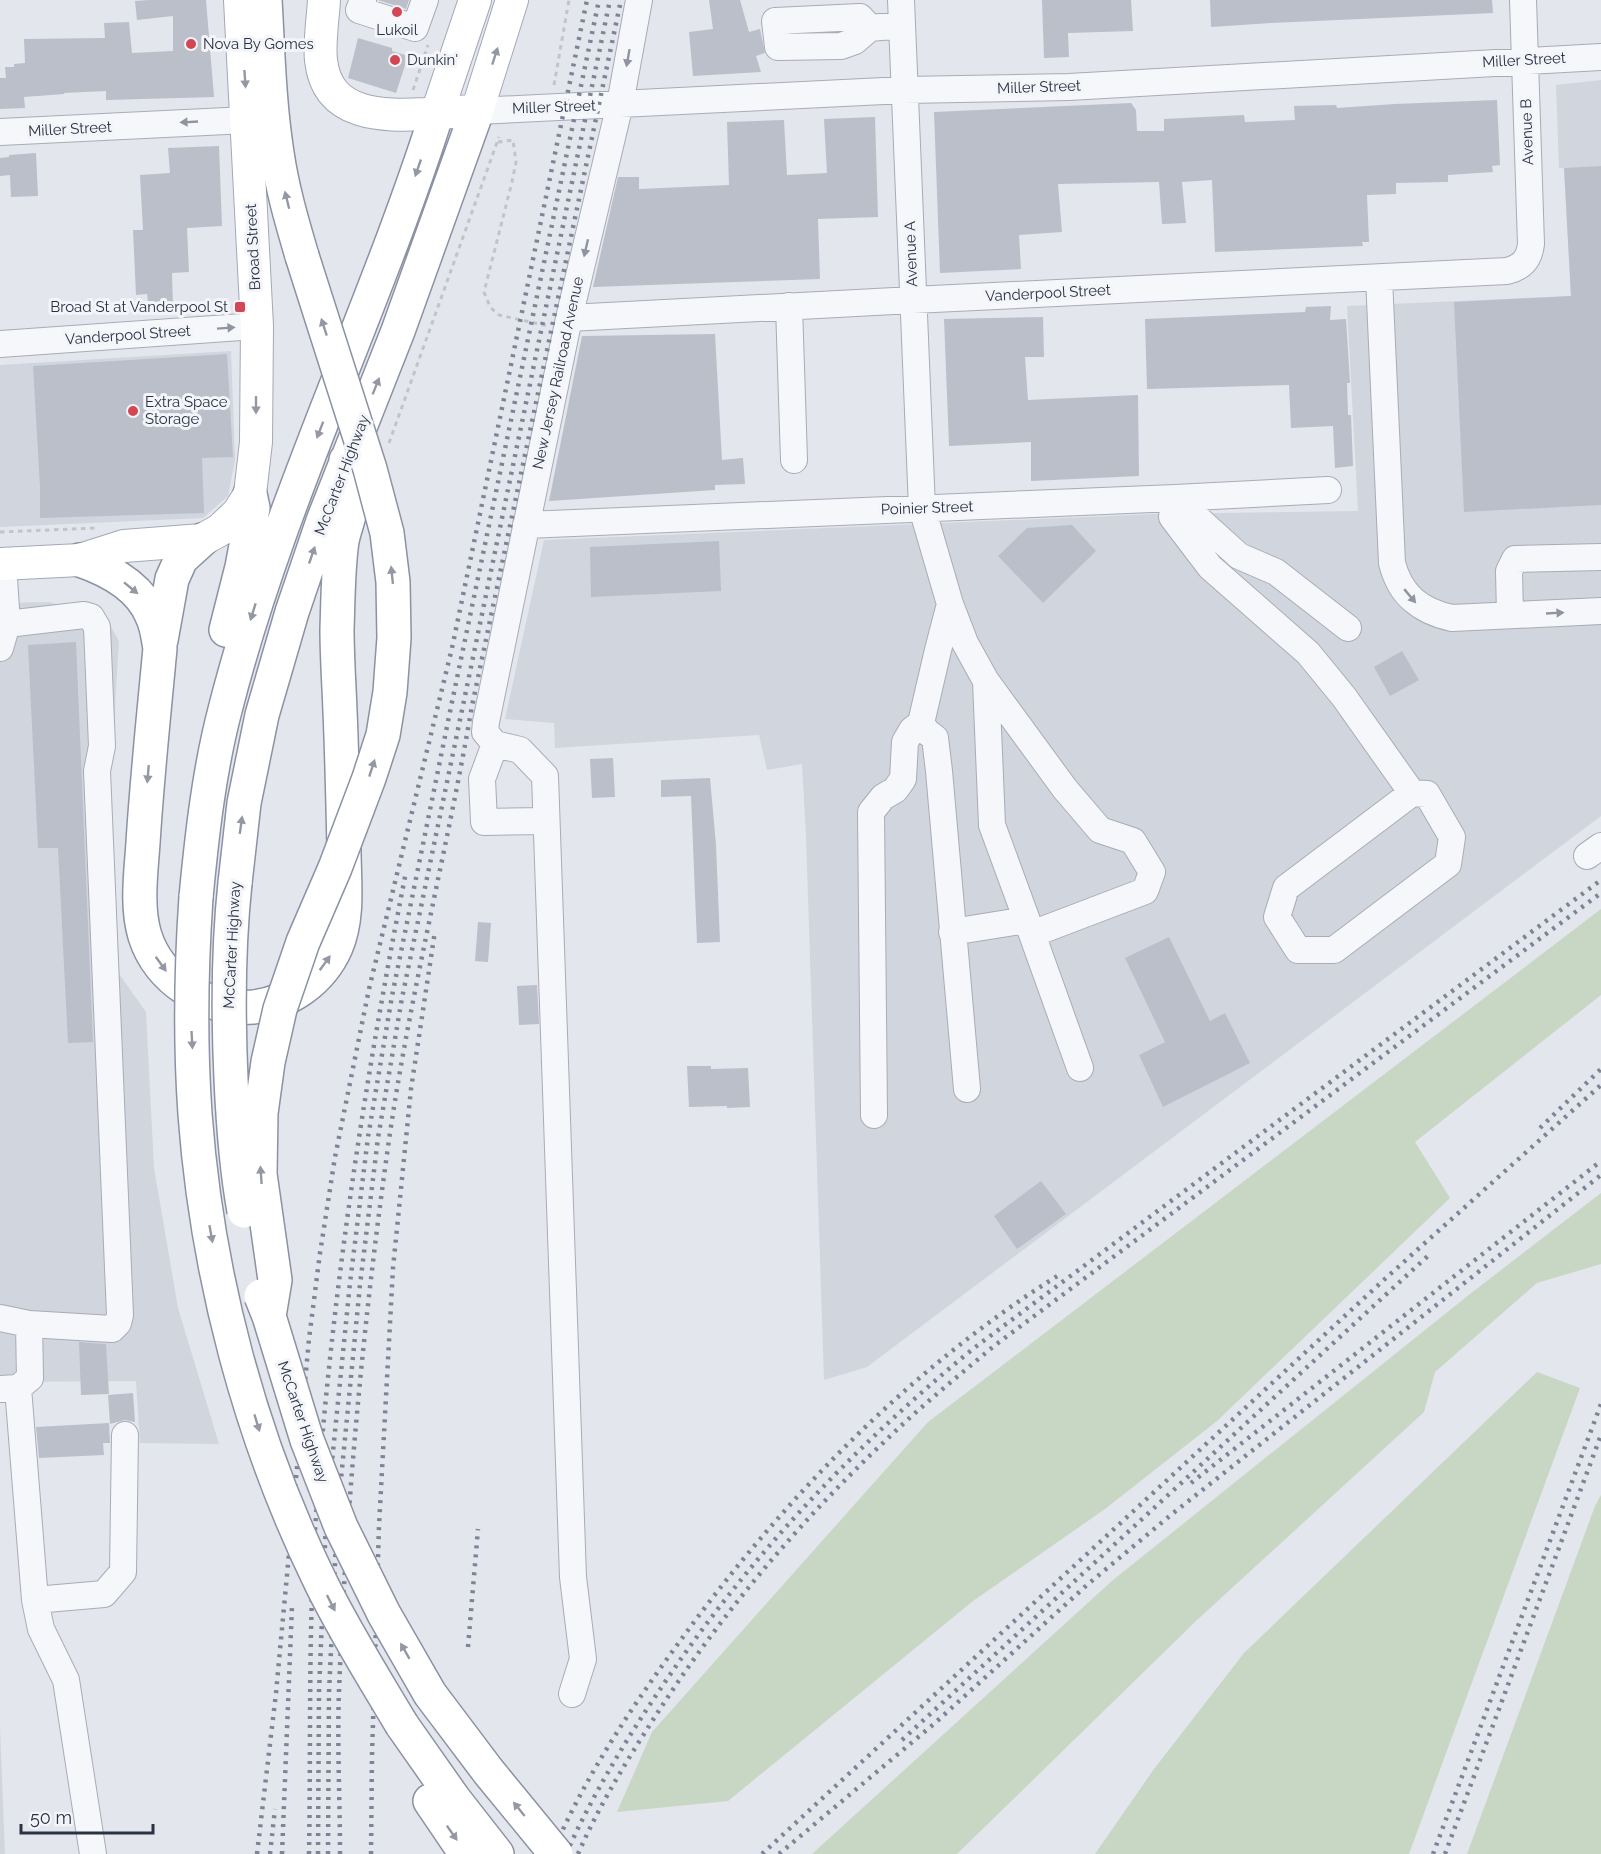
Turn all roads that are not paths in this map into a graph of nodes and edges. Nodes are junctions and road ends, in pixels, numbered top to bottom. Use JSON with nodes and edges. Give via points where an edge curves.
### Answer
{"nodes":[{"id":1,"x":240,"y":0,"type":"edge"},
{"id":2,"x":265,"y":0,"type":"edge"},
{"id":3,"x":324,"y":0,"type":"edge"},
{"id":4,"x":363,"y":0,"type":"edge"},
{"id":5,"x":425,"y":0,"type":"edge"},
{"id":6,"x":512,"y":0,"type":"edge"},
{"id":7,"x":639,"y":0,"type":"edge"},
{"id":8,"x":901,"y":0,"type":"edge"},
{"id":9,"x":1523,"y":0,"type":"edge"},
{"id":10,"x":469,"y":1,"type":"edge"},
{"id":11,"x":902,"y":25,"type":"junction"},
{"id":12,"x":870,"y":28,"type":"dead end"},
{"id":13,"x":1601,"y":57,"type":"edge"},
{"id":14,"x":1525,"y":60,"type":"junction"},
{"id":15,"x":904,"y":90,"type":"junction"},
{"id":16,"x":620,"y":104,"type":"junction"},
{"id":17,"x":423,"y":106,"type":"junction"},
{"id":18,"x":477,"y":111,"type":"junction"},
{"id":19,"x":247,"y":120,"type":"junction"},
{"id":20,"x":0,"y":132,"type":"edge"},
{"id":21,"x":1525,"y":262,"type":"joint"},
{"id":22,"x":1379,"y":278,"type":"junction"},
{"id":23,"x":913,"y":300,"type":"junction"},
{"id":24,"x":789,"y":306,"type":"junction"},
{"id":25,"x":568,"y":324,"type":"junction"},
{"id":26,"x":257,"y":326,"type":"junction"},
{"id":27,"x":0,"y":344,"type":"edge"},
{"id":28,"x":346,"y":460,"type":"junction"},
{"id":29,"x":794,"y":460,"type":"dead end"},
{"id":30,"x":1328,"y":490,"type":"dead end"},
{"id":31,"x":250,"y":494,"type":"junction"},
{"id":32,"x":1175,"y":498,"type":"junction"},
{"id":33,"x":922,"y":508,"type":"junction"},
{"id":34,"x":526,"y":525,"type":"junction"},
{"id":35,"x":202,"y":540,"type":"junction"},
{"id":36,"x":1601,"y":557,"type":"edge"},
{"id":37,"x":80,"y":560,"type":"junction"},
{"id":38,"x":1,"y":564,"type":"edge"},
{"id":39,"x":950,"y":604,"type":"junction"},
{"id":40,"x":1601,"y":611,"type":"edge"},
{"id":41,"x":1510,"y":615,"type":"junction"},
{"id":42,"x":1348,"y":628,"type":"dead end"},
{"id":43,"x":4,"y":636,"type":"edge"},
{"id":44,"x":159,"y":648,"type":"junction"},
{"id":45,"x":986,"y":681,"type":"junction"},
{"id":46,"x":225,"y":711,"type":"junction"},
{"id":47,"x":921,"y":723,"type":"junction"},
{"id":48,"x":495,"y":744,"type":"junction"},
{"id":49,"x":1412,"y":793,"type":"junction"},
{"id":50,"x":546,"y":821,"type":"junction"},
{"id":51,"x":1030,"y":927,"type":"junction"},
{"id":52,"x":952,"y":932,"type":"junction"},
{"id":53,"x":1080,"y":1068,"type":"dead end"},
{"id":54,"x":966,"y":1089,"type":"dead end"},
{"id":55,"x":874,"y":1114,"type":"dead end"},
{"id":56,"x":269,"y":1316,"type":"junction"},
{"id":57,"x":0,"y":1318,"type":"edge"},
{"id":58,"x":28,"y":1324,"type":"junction"},
{"id":59,"x":9,"y":1389,"type":"edge"},
{"id":60,"x":125,"y":1435,"type":"dead end"},
{"id":61,"x":35,"y":1600,"type":"junction"},
{"id":62,"x":572,"y":1694,"type":"dead end"},
{"id":63,"x":402,"y":1725,"type":"junction"},
{"id":64,"x":93,"y":1854,"type":"edge"},
{"id":65,"x":466,"y":1854,"type":"edge"},
{"id":66,"x":498,"y":1854,"type":"edge"},
{"id":67,"x":556,"y":1854,"type":"edge"}],
"edges":[{"from":1,"to":19,"type":"main road","name":"Broad Street","one_way":true},
{"from":56,"to":2,"type":"highway","one_way":true,"bridge":true,"via":[[275,1280],[260,1174],[261,1113],[268,1062],[280,1009],[303,942],[383,735],[394,638],[387,533],[286,199],[270,99]]},
{"from":3,"to":17,"type":"main road","via":[[321,60],[334,93],[358,110],[373,113],[388,115]]},
{"from":4,"to":5,"type":"street","via":[[359,10],[415,28]]},
{"from":18,"to":6,"type":"main road","name":"McCarter Highway","one_way":true},
{"from":7,"to":16,"type":"street","name":"New Jersey Railroad Avenue","one_way":true},
{"from":8,"to":11,"type":"street","name":"Avenue A"},
{"from":9,"to":14,"type":"street","name":"Avenue B"},
{"from":10,"to":17,"type":"main road"},
{"from":11,"to":12,"type":"street"},
{"from":11,"to":15,"type":"street","name":"Avenue A"},
{"from":13,"to":14,"type":"street","name":"Miller Street"},
{"from":14,"to":15,"type":"street","name":"Miller Street","via":[[1069,87]]},
{"from":14,"to":21,"type":"street","name":"Avenue B","via":[[1531,244]]},
{"from":15,"to":16,"type":"street","name":"Miller Street"},
{"from":15,"to":23,"type":"street","name":"Avenue A"},
{"from":16,"to":18,"type":"street","name":"Miller Street"},
{"from":16,"to":25,"type":"street","name":"New Jersey Railroad Avenue","one_way":true},
{"from":17,"to":18,"type":"main road"},
{"from":17,"to":46,"type":"highway","one_way":true,"via":[[387,258],[258,597]]},
{"from":28,"to":18,"type":"highway","name":"McCarter Highway","one_way":true,"via":[[398,331]]},
{"from":19,"to":20,"type":"street","name":"Miller Street","one_way":true},
{"from":19,"to":26,"type":"main road","name":"Broad Street"},
{"from":21,"to":22,"type":"street","name":"Vanderpool Street","via":[[1507,271]]},
{"from":22,"to":23,"type":"street","name":"Vanderpool Street"},
{"from":22,"to":41,"type":"street","one_way":true,"via":[[1395,576],[1413,601],[1439,615]]},
{"from":23,"to":24,"type":"street","name":"Vanderpool Street"},
{"from":23,"to":33,"type":"street","name":"Avenue A"},
{"from":24,"to":25,"type":"street","name":"Vanderpool Street"},
{"from":24,"to":29,"type":"street"},
{"from":25,"to":34,"type":"street","name":"New Jersey Railroad Avenue"},
{"from":27,"to":26,"type":"street","name":"Vanderpool Street","one_way":true},
{"from":26,"to":31,"type":"main road","name":"Broad Street","one_way":true,"via":[[256,442]]},
{"from":44,"to":28,"type":"highway","one_way":true,"via":[[142,862],[145,936],[173,979],[194,994],[216,1005],[267,1005],[292,996],[310,982],[326,964],[342,930],[343,778],[337,629],[342,543],[350,510]]},
{"from":56,"to":28,"type":"highway","name":"McCarter Highway","one_way":true,"bridge":true,"via":[[258,1287],[233,1126],[228,1031],[230,931],[244,803],[262,715],[292,612]]},
{"from":30,"to":32,"type":"street","name":"Poinier Street"},
{"from":31,"to":35,"type":"main road","via":[[238,513]]},
{"from":31,"to":46,"type":"highway","via":[[253,508],[225,635]]},
{"from":32,"to":33,"type":"street","name":"Poinier Street"},
{"from":32,"to":42,"type":"street","via":[[1239,556],[1276,572]]},
{"from":32,"to":49,"type":"street","via":[[1172,517],[1210,567],[1308,653]]},
{"from":33,"to":34,"type":"street","name":"Poinier Street"},
{"from":33,"to":39,"type":"street","name":"Avenue A"},
{"from":34,"to":48,"type":"street","name":"New Jersey Railroad Avenue","via":[[485,732]]},
{"from":35,"to":37,"type":"main road","via":[[124,546]]},
{"from":35,"to":44,"type":"highway","via":[[181,559],[172,579]]},
{"from":36,"to":41,"type":"street","via":[[1515,559],[1509,571]]},
{"from":37,"to":38,"type":"main road"},
{"from":37,"to":44,"type":"highway","one_way":true,"via":[[103,568],[140,596],[154,619]]},
{"from":38,"to":43,"type":"street"},
{"from":39,"to":45,"type":"street","name":"Avenue A"},
{"from":39,"to":47,"type":"street"},
{"from":41,"to":40,"type":"street","one_way":true},
{"from":43,"to":58,"type":"street","via":[[84,615],[91,617],[97,627],[102,746],[97,771],[120,1315],[112,1329]]},
{"from":45,"to":51,"type":"street","via":[[992,825]]},
{"from":45,"to":51,"type":"street","name":"Avenue A","via":[[1093,822],[1100,830],[1133,841],[1152,872],[1146,891]]},
{"from":46,"to":63,"type":"highway","one_way":true,"bridge":true,"via":[[202,834],[192,963],[195,1115],[204,1197],[235,1352],[262,1440],[320,1582]]},
{"from":47,"to":52,"type":"street","via":[[934,738]]},
{"from":47,"to":55,"type":"street","via":[[904,742],[903,779],[871,812]]},
{"from":48,"to":50,"type":"street","via":[[520,750],[545,776]]},
{"from":48,"to":50,"type":"street","via":[[482,779],[484,822]]},
{"from":49,"to":49,"type":"street","via":[[1286,888],[1277,917],[1299,950],[1334,950],[1448,864],[1452,837],[1427,794]]},
{"from":50,"to":62,"type":"street","via":[[573,1577],[583,1659]]},
{"from":51,"to":52,"type":"street"},
{"from":51,"to":53,"type":"street"},
{"from":52,"to":54,"type":"street"},
{"from":67,"to":56,"type":"highway","name":"McCarter Highway","one_way":true,"bridge":true,"via":[[430,1694],[384,1614],[341,1527],[289,1385]]},
{"from":57,"to":58,"type":"street"},
{"from":58,"to":59,"type":"street","via":[[30,1378]]},
{"from":59,"to":61,"type":"street"},
{"from":60,"to":61,"type":"street","via":[[123,1572],[104,1594]]},
{"from":61,"to":64,"type":"street","via":[[41,1629],[66,1680]]},
{"from":63,"to":65,"type":"highway","one_way":true,"via":[[413,1777]]},
{"from":63,"to":66,"type":"highway"}]}
